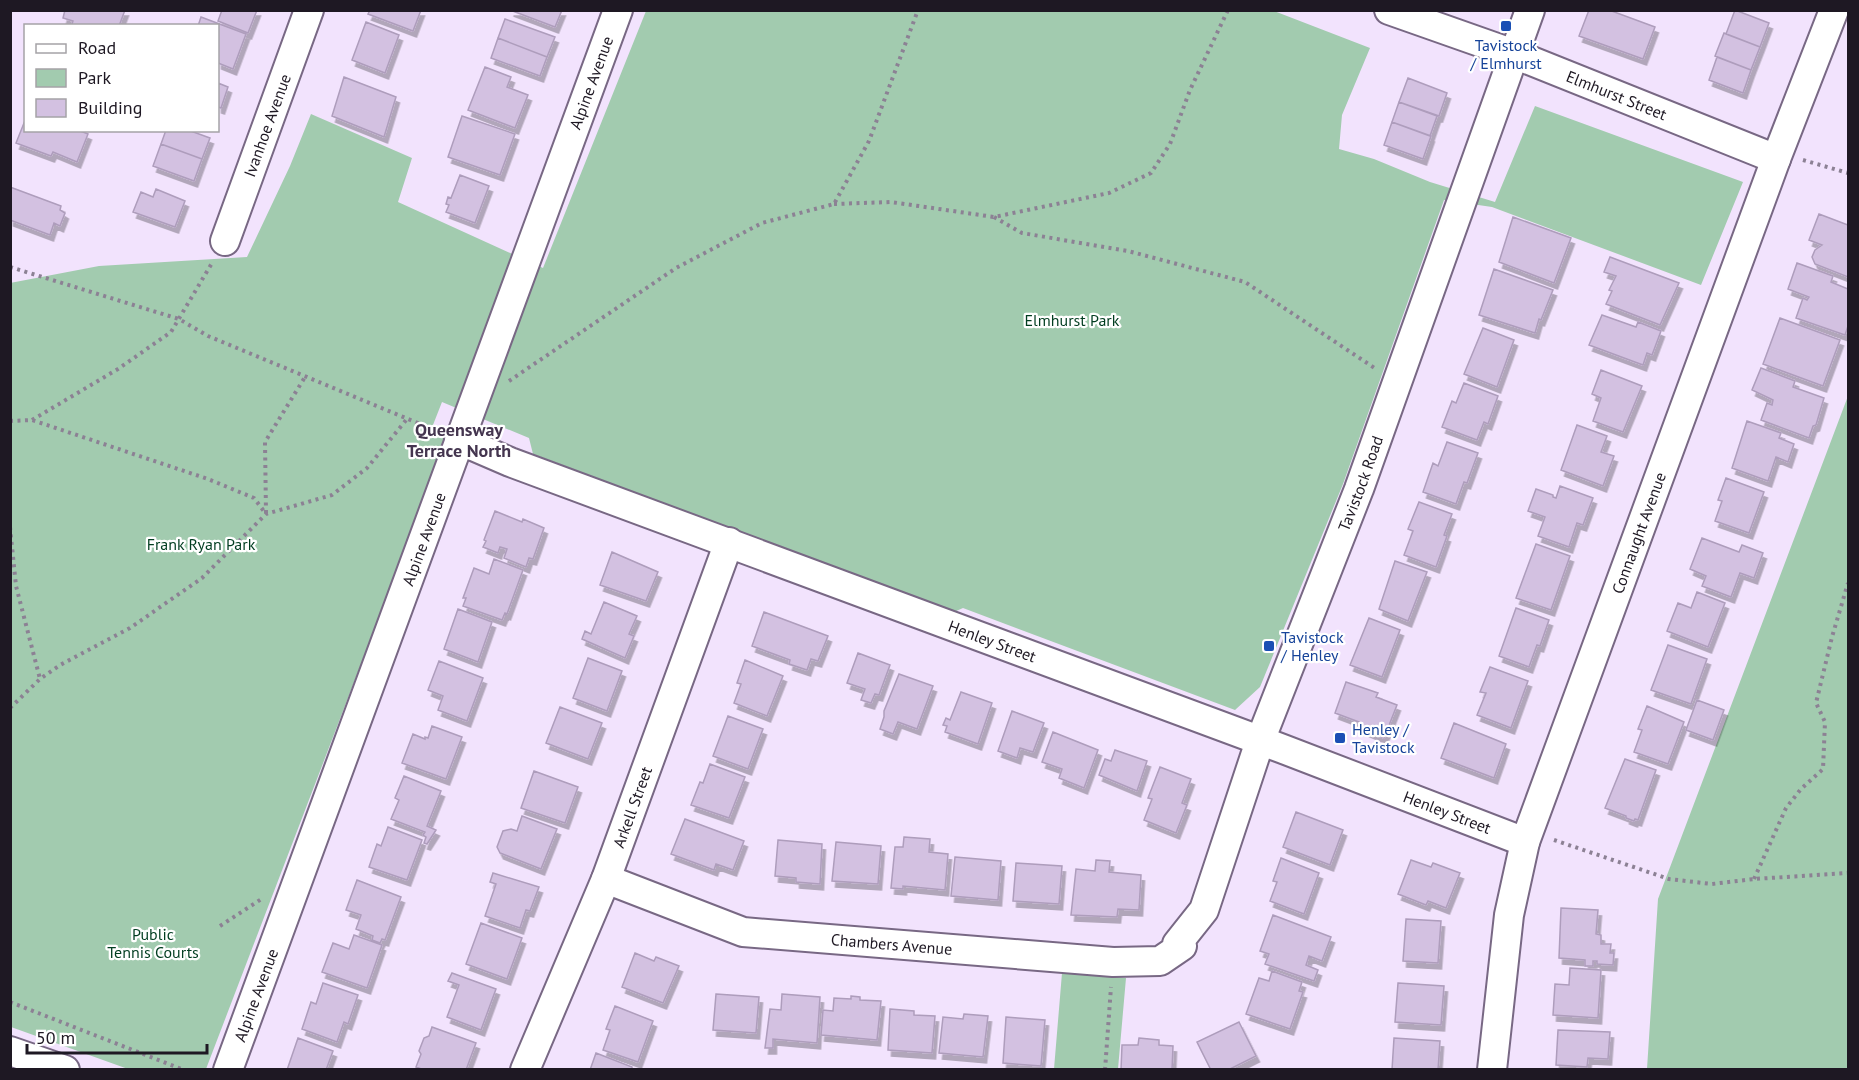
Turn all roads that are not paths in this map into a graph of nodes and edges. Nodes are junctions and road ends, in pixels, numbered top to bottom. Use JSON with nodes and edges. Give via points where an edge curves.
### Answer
{"nodes":[{"id":1,"x":309,"y":10,"type":"edge"},
{"id":2,"x":618,"y":10,"type":"edge"},
{"id":3,"x":1389,"y":10,"type":"edge"},
{"id":4,"x":1530,"y":10,"type":"edge"},
{"id":5,"x":1834,"y":10,"type":"edge"},
{"id":6,"x":1514,"y":54,"type":"junction"},
{"id":7,"x":1777,"y":156,"type":"junction"},
{"id":8,"x":225,"y":241,"type":"road end"},
{"id":9,"x":459,"y":440,"type":"junction"},
{"id":10,"x":729,"y":542,"type":"junction"},
{"id":11,"x":1260,"y":741,"type":"junction"},
{"id":12,"x":1525,"y":842,"type":"junction"},
{"id":13,"x":606,"y":879,"type":"junction"},
{"id":14,"x":1182,"y":946,"type":"joint"},
{"id":15,"x":10,"y":1051,"type":"edge"},
{"id":16,"x":65,"y":1070,"type":"edge"},
{"id":17,"x":228,"y":1070,"type":"edge"},
{"id":18,"x":525,"y":1070,"type":"edge"},
{"id":19,"x":1492,"y":1070,"type":"edge"}],
"edges":[{"from":1,"to":8,"type":"street","name":"Ivanhoe Avenue"},
{"from":2,"to":9,"type":"street","name":"Alpine Avenue"},
{"from":3,"to":6,"type":"street","name":"Elmhurst Street"},
{"from":4,"to":6,"type":"street","name":"Tavistock Road"},
{"from":5,"to":7,"type":"street","name":"Connaught Avenue"},
{"from":6,"to":7,"type":"street","name":"Elmhurst Street"},
{"from":6,"to":11,"type":"street","name":"Tavistock Road","via":[[1359,489]]},
{"from":7,"to":12,"type":"street","name":"Connaught Avenue"},
{"from":9,"to":10,"type":"street","name":"Henley Street"},
{"from":9,"to":17,"type":"street","name":"Alpine Avenue"},
{"from":10,"to":11,"type":"street","name":"Henley Street"},
{"from":10,"to":13,"type":"street","name":"Arkell Street"},
{"from":11,"to":12,"type":"street","name":"Henley Street"},
{"from":11,"to":14,"type":"street","name":"Tavistock Road","via":[[1204,910],[1177,944]]},
{"from":12,"to":19,"type":"street","name":"Connaught Avenue","via":[[1509,915]]},
{"from":13,"to":14,"type":"street","name":"Chambers Avenue","via":[[743,932],[1113,962],[1160,961]]},
{"from":13,"to":18,"type":"street","name":"Arkell Street"},
{"from":15,"to":16,"type":"street"}]}
